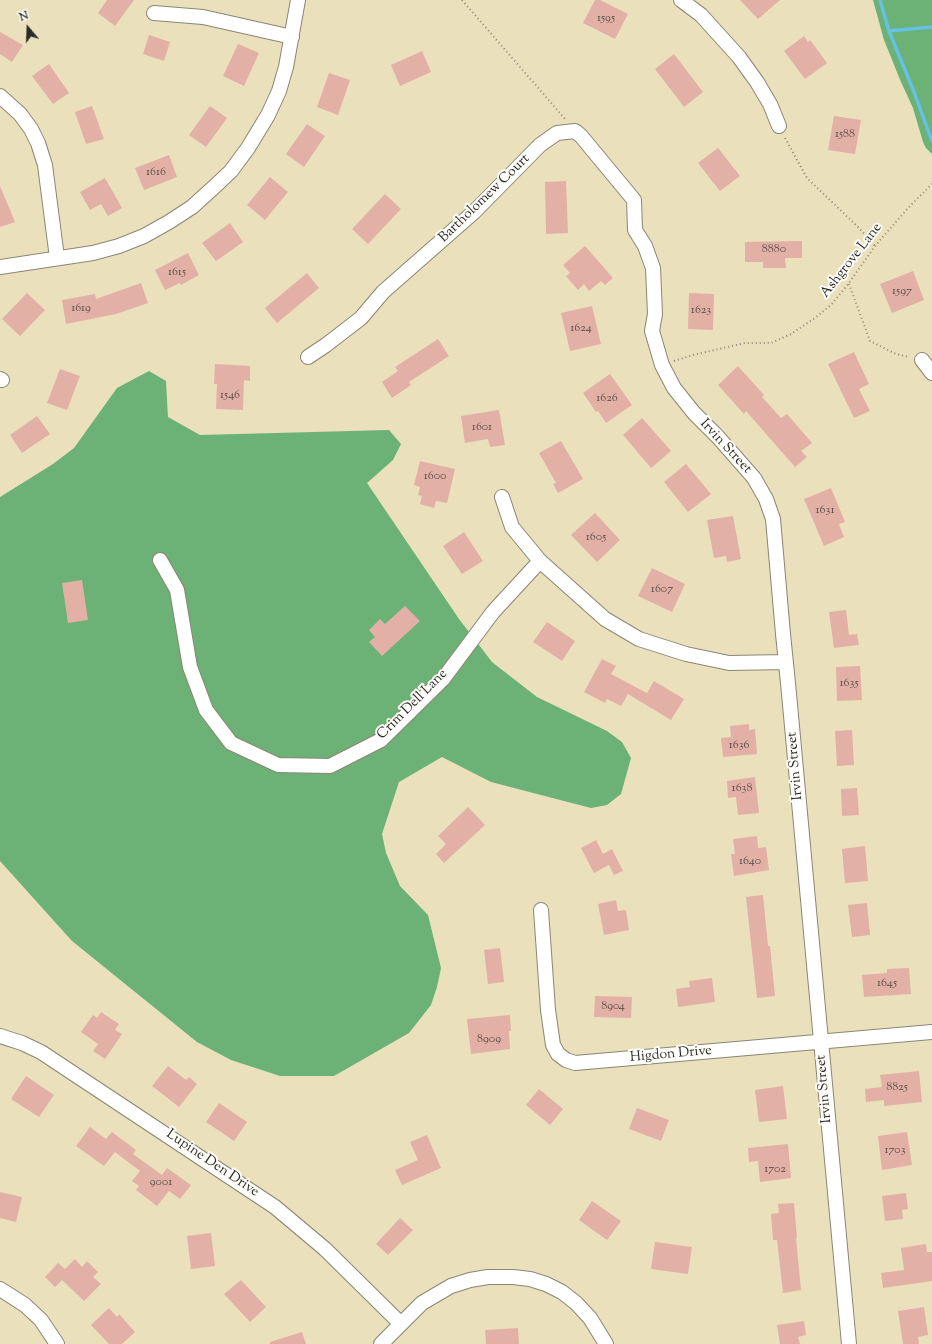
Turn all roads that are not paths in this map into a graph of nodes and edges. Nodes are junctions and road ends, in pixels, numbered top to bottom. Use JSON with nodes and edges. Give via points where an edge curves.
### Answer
{"nodes":[{"id":1,"x":298,"y":0,"type":"edge"},
{"id":2,"x":681,"y":0,"type":"edge"},
{"id":3,"x":154,"y":13,"type":"dead end"},
{"id":4,"x":292,"y":37,"type":"junction"},
{"id":5,"x":0,"y":96,"type":"edge"},
{"id":6,"x":779,"y":126,"type":"road end"},
{"id":7,"x":635,"y":230,"type":"joint"},
{"id":8,"x":57,"y":258,"type":"junction"},
{"id":9,"x":0,"y":267,"type":"edge"},
{"id":10,"x":308,"y":357,"type":"dead end"},
{"id":11,"x":922,"y":360,"type":"road end"},
{"id":12,"x":932,"y":373,"type":"edge"},
{"id":13,"x":502,"y":497,"type":"dead end"},
{"id":14,"x":160,"y":560,"type":"dead end"},
{"id":15,"x":540,"y":561,"type":"junction"},
{"id":16,"x":786,"y":662,"type":"junction"},
{"id":17,"x":541,"y":910,"type":"dead end"},
{"id":18,"x":932,"y":1032,"type":"edge"},
{"id":19,"x":0,"y":1036,"type":"edge"},
{"id":20,"x":821,"y":1042,"type":"junction"},
{"id":21,"x":0,"y":1289,"type":"edge"},
{"id":22,"x":401,"y":1324,"type":"junction"},
{"id":23,"x":57,"y":1344,"type":"edge"},
{"id":24,"x":381,"y":1344,"type":"edge"},
{"id":25,"x":606,"y":1344,"type":"edge"},
{"id":26,"x":849,"y":1344,"type":"edge"}],
"edges":[{"from":1,"to":4,"type":"street"},
{"from":2,"to":6,"type":"street","via":[[701,15],[739,57],[770,104]]},
{"from":3,"to":4,"type":"street","via":[[203,17]]},
{"from":4,"to":8,"type":"street","via":[[279,91],[268,115],[231,171],[213,188],[192,207],[144,236],[93,253]]},
{"from":5,"to":8,"type":"street","via":[[20,114],[38,143],[45,165]]},
{"from":7,"to":10,"type":"street","name":"Bartholomew Court","via":[[634,200],[582,136],[575,131],[557,133],[540,145],[474,212],[383,292],[360,318]]},
{"from":7,"to":16,"type":"street","name":"Irvin Street","via":[[645,246],[653,268],[655,314],[652,331],[662,365],[678,393],[694,413],[754,478],[766,499],[773,519]]},
{"from":8,"to":9,"type":"street"},
{"from":11,"to":12,"type":"street"},
{"from":13,"to":15,"type":"street","via":[[512,527]]},
{"from":14,"to":15,"type":"street","name":"Crim Dell Lane","via":[[177,590],[190,667],[206,710],[227,738],[231,743],[278,765],[322,766],[330,766],[381,740],[443,679],[493,612]]},
{"from":15,"to":16,"type":"street","via":[[605,619],[639,639],[686,654],[729,663]]},
{"from":16,"to":20,"type":"street","name":"Irvin Street"},
{"from":17,"to":20,"type":"street","name":"Higdon Drive","via":[[553,1045],[558,1054],[566,1060],[575,1064]]},
{"from":18,"to":20,"type":"street","name":"Higdon Drive"},
{"from":19,"to":22,"type":"street","name":"Lupine Den Drive","via":[[41,1052],[275,1206],[326,1249]]},
{"from":20,"to":26,"type":"street","name":"Irvin Street"},
{"from":21,"to":23,"type":"street","via":[[41,1320]]},
{"from":22,"to":24,"type":"street"},
{"from":22,"to":25,"type":"street","via":[[422,1303],[451,1286],[488,1277],[513,1277],[530,1279],[562,1292],[590,1318]]}]}
